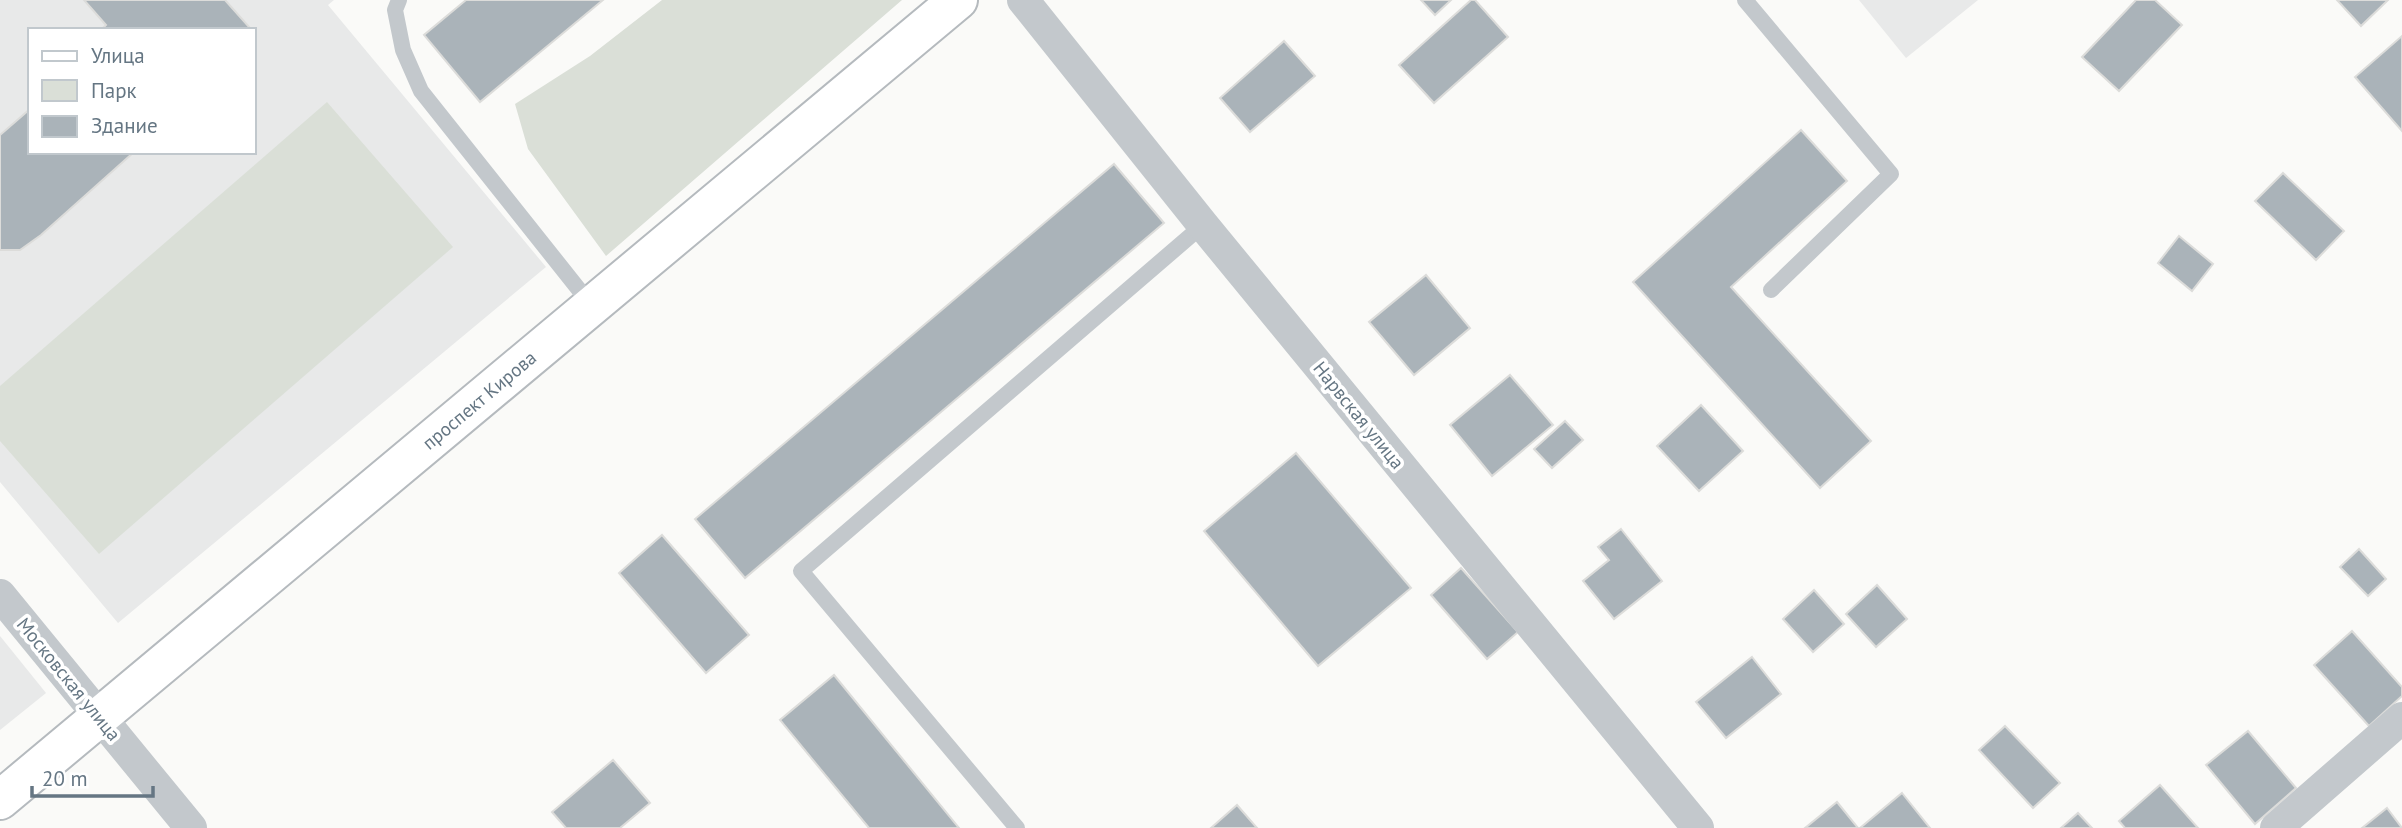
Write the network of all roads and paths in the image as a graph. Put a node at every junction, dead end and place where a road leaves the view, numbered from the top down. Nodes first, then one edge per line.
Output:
1 (399, 0) edge
2 (958, 0) edge
3 (1023, 0) edge
4 (1745, 0) edge
5 (1203, 225) junction
6 (1771, 290) dead end
7 (592, 306) junction
8 (0, 595) edge
9 (100, 718) junction
10 (2402, 718) edge
11 (0, 800) edge
12 (191, 828) edge
13 (1017, 828) edge
14 (1698, 828) edge
15 (2276, 828) edge

1 - 7 lane
2 - 7 main road, проспект Кирова
3 - 5 street, Нарвская улица
4 - 6 lane
5 - 13 lane
5 - 14 street, Нарвская улица
7 - 9 main road, проспект Кирова
8 - 9 street, Московская улица
9 - 11 main road, проспект Кирова
9 - 12 street, Московская улица
10 - 15 street

